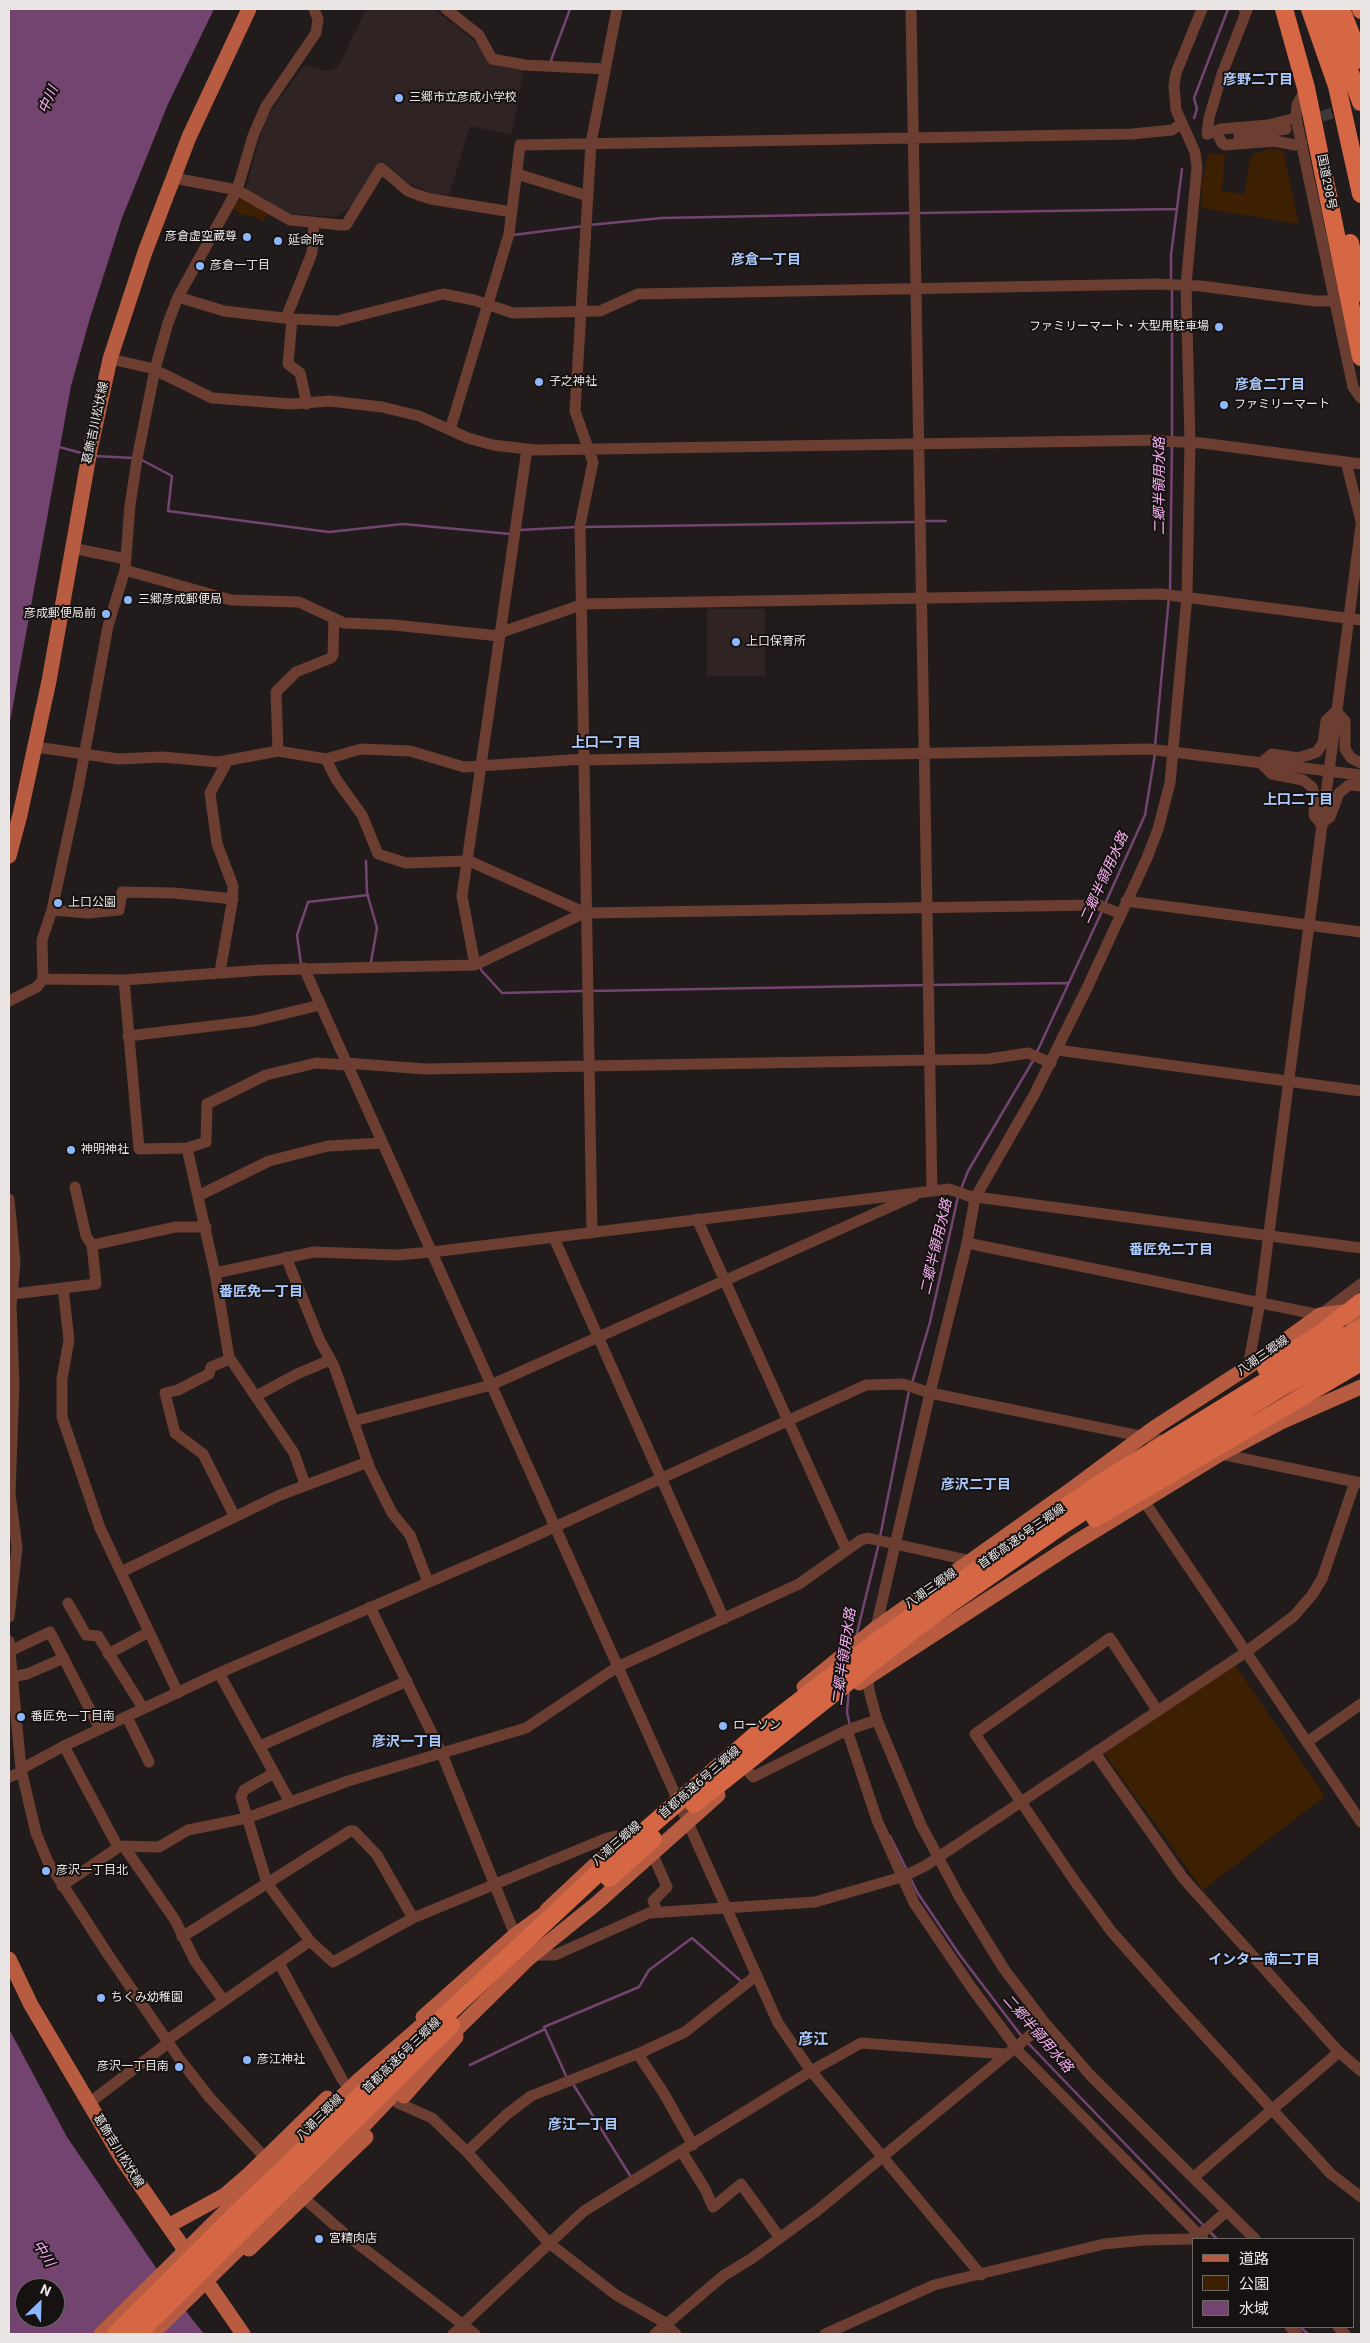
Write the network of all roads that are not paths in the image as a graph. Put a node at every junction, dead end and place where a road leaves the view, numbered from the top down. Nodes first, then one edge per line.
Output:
1 (249, 9) edge
2 (314, 9) edge
3 (617, 9) edge
4 (910, 9) edge
5 (1202, 9) edge
6 (1244, 9) edge
7 (1284, 9) edge
8 (1310, 9) edge
9 (1326, 9) edge
10 (1341, 9) edge
11 (452, 11) edge
12 (1361, 60) edge
13 (605, 69) junction
14 (1306, 88) junction
15 (1361, 102) edge
16 (1296, 118) junction
17 (1181, 124) junction
18 (1286, 129) dead end
19 (1212, 134) junction
20 (914, 137) junction
21 (1190, 141) junction
22 (591, 143) junction
23 (1302, 143) junction
24 (1321, 156) junction
25 (517, 174) junction
26 (174, 178) junction
27 (237, 190) junction
28 (1361, 194) edge
29 (588, 196) junction
30 (512, 212) junction
31 (314, 222) junction
32 (1186, 285) junction
33 (916, 289) junction
34 (1361, 294) edge
35 (178, 297) junction
36 (1334, 301) junction
37 (488, 306) junction
38 (582, 312) junction
39 (289, 318) junction
40 (1361, 357) edge
41 (110, 359) junction
42 (155, 370) junction
43 (1361, 398) edge
44 (307, 404) junction
45 (450, 430) junction
46 (1190, 442) junction
47 (919, 445) junction
48 (527, 449) junction
49 (590, 450) junction
50 (1346, 462) junction
51 (1361, 464) edge
52 (1361, 520) edge
53 (1361, 525) edge
54 (72, 548) junction
55 (126, 564) junction
56 (1187, 596) junction
57 (922, 599) junction
58 (581, 604) junction
59 (334, 618) junction
60 (1348, 618) junction
61 (1361, 620) edge
62 (499, 635) junction
63 (1336, 711) junction
64 (36, 746) junction
65 (278, 751) junction
66 (1174, 751) junction
67 (924, 753) junction
68 (84, 755) junction
69 (584, 759) junction
70 (228, 760) junction
71 (326, 760) junction
72 (1261, 763) junction
73 (1361, 763) edge
74 (479, 766) junction
75 (1328, 770) junction
76 (1361, 775) edge
77 (1361, 786) edge
78 (1321, 824) junction
79 (9, 856) edge
80 (466, 861) junction
81 (233, 899) junction
82 (1126, 902) junction
83 (927, 909) junction
84 (52, 910) junction
85 (586, 913) junction
86 (1121, 914) junction
87 (1308, 925) junction
88 (1361, 932) edge
89 (475, 965) junction
90 (304, 968) junction
91 (220, 972) junction
92 (43, 979) junction
93 (124, 980) junction
94 (9, 1001) edge
95 (320, 1004) junction
96 (128, 1036) junction
97 (1057, 1050) junction
98 (930, 1060) junction
99 (1051, 1063) junction
100 (346, 1064) junction
101 (589, 1066) junction
102 (1288, 1081) junction
103 (1361, 1091) edge
104 (382, 1143) junction
105 (187, 1148) junction
106 (75, 1187) dead end
107 (930, 1191) junction
108 (198, 1196) junction
109 (976, 1198) junction
110 (9, 1200) edge
111 (697, 1218) junction
112 (206, 1227) junction
113 (592, 1233) junction
114 (1268, 1236) junction
115 (554, 1238) junction
116 (967, 1243) junction
117 (92, 1245) junction
118 (1361, 1248) edge
119 (432, 1252) junction
120 (286, 1258) junction
121 (216, 1273) junction
122 (725, 1280) junction
123 (1361, 1284) edge
124 (63, 1288) junction
125 (12, 1297) edge
126 (1260, 1302) junction
127 (1361, 1302) edge
128 (1361, 1309) edge
129 (1320, 1315) junction
130 (1361, 1317) edge
131 (1361, 1328) edge
132 (598, 1337) junction
133 (1361, 1344) edge
134 (1361, 1356) edge
135 (230, 1359) junction
136 (330, 1360) junction
137 (1361, 1362) edge
138 (1248, 1368) junction
139 (1361, 1377) edge
140 (491, 1385) junction
141 (1361, 1387) edge
142 (930, 1393) junction
143 (256, 1396) junction
144 (789, 1420) junction
145 (354, 1421) junction
146 (1254, 1425) junction
147 (1142, 1436) junction
148 (1220, 1454) junction
149 (10, 1455) edge
150 (368, 1462) junction
151 (661, 1478) junction
152 (1358, 1482) edge
153 (305, 1484) junction
154 (1093, 1488) junction
155 (1146, 1500) junction
156 (235, 1517) junction
157 (554, 1527) junction
158 (1013, 1531) junction
159 (894, 1544) junction
160 (846, 1549) junction
161 (971, 1561) junction
162 (1032, 1571) junction
163 (121, 1572) junction
164 (11, 1576) edge
165 (428, 1582) junction
166 (68, 1603) dead end
167 (370, 1608) junction
168 (9, 1617) edge
169 (724, 1619) junction
170 (917, 1627) junction
171 (876, 1628) junction
172 (149, 1632) junction
173 (9, 1646) edge
174 (1246, 1652) junction
175 (108, 1654) junction
176 (64, 1658) junction
177 (617, 1667) junction
178 (219, 1674) junction
179 (12, 1677) junction
180 (866, 1677) junction
181 (406, 1681) junction
182 (178, 1693) junction
183 (11, 1694) edge
184 (1361, 1704) edge
185 (143, 1708) junction
186 (1157, 1710) junction
187 (127, 1716) junction
188 (877, 1720) junction
189 (100, 1729) junction
190 (847, 1730) junction
191 (1307, 1742) junction
192 (64, 1746) junction
193 (260, 1746) junction
194 (730, 1748) junction
195 (1095, 1753) junction
196 (442, 1754) junction
197 (148, 1762) dead end
198 (749, 1770) junction
199 (21, 1771) junction
200 (274, 1773) junction
201 (9, 1777) edge
202 (675, 1794) junction
203 (290, 1802) junction
204 (1021, 1802) junction
205 (247, 1818) junction
206 (687, 1821) junction
207 (1361, 1822) edge
208 (624, 1839) junction
209 (121, 1847) junction
210 (650, 1855) junction
211 (938, 1858) junction
212 (902, 1876) junction
213 (267, 1883) junction
214 (495, 1885) junction
215 (62, 1886) junction
216 (727, 1908) junction
217 (657, 1911) junction
218 (544, 1914) junction
219 (413, 1918) junction
220 (515, 1935) junction
221 (182, 1937) junction
222 (310, 1941) junction
223 (551, 1942) junction
224 (539, 1955) junction
225 (9, 1959) edge
226 (279, 1963) junction
227 (756, 1974) junction
228 (224, 2001) junction
229 (1045, 2022) junction
230 (167, 2042) junction
231 (1010, 2051) junction
232 (1339, 2052) junction
233 (638, 2054) junction
234 (1361, 2071) edge
235 (811, 2072) junction
236 (343, 2082) junction
237 (89, 2103) junction
238 (398, 2103) junction
239 (1272, 2109) junction
240 (693, 2145) junction
241 (467, 2152) junction
242 (682, 2152) junction
243 (882, 2156) junction
244 (266, 2158) junction
245 (1194, 2177) junction
246 (1361, 2197) edge
247 (303, 2198) junction
248 (1227, 2211) junction
249 (168, 2226) junction
250 (780, 2238) junction
251 (1197, 2238) edge
252 (1199, 2238) edge
253 (1254, 2238) edge
254 (1192, 2239) edge
255 (549, 2243) junction
256 (981, 2275) junction
257 (210, 2286) junction
258 (463, 2324) junction
259 (672, 2330) edge
260 (101, 2334) edge
261 (116, 2334) edge
262 (137, 2334) edge
263 (152, 2334) edge
264 (243, 2334) edge
265 (453, 2334) edge
266 (475, 2334) edge
267 (655, 2334) edge
268 (825, 2334) edge

1 - 26 main road, 葛飾吉川松伏線
2 - 27 street
3 - 13 street
4 - 20 street
5 - 17 street
6 - 19 street
7 - 14 highway, 国道298号
8 - 28 highway, bridge
9 - 15 highway
10 - 12 highway
11 - 13 street
13 - 22 street
14 - 16 street
14 - 24 highway, 国道298号
16 - 19 street
16 - 23 street
17 - 20 street
17 - 21 street
18 - 19 street
19 - 21 street
19 - 23 street
20 - 22 street
20 - 33 street
21 - 32 street
22 - 25 street
22 - 29 street
23 - 36 street
24 - 34 highway
24 - 40 highway, 国道298号
25 - 29 street
25 - 30 street
26 - 27 street
26 - 41 main road, 葛飾吉川松伏線
27 - 31 street
27 - 35 street
29 - 38 street
30 - 31 street
30 - 37 street
31 - 39 street
32 - 33 street
32 - 36 street
32 - 46 street
33 - 38 street
33 - 47 street
35 - 39 street
35 - 42 street
36 - 43 street
37 - 38 street
37 - 39 street
37 - 45 street
38 - 49 street
39 - 44 street
41 - 42 street
41 - 54 main road, 葛飾吉川松伏線
42 - 44 street
42 - 55 street
44 - 45 street
45 - 48 street
46 - 47 street
46 - 50 street
46 - 56 street
47 - 49 street
47 - 57 street
48 - 49 street
48 - 62 street
49 - 58 street
50 - 51 street
50 - 52 street
53 - 60 street
54 - 55 street
54 - 64 main road, 葛飾吉川松伏線
55 - 59 street
55 - 68 street
56 - 57 street
56 - 60 street
56 - 66 street
57 - 58 street
57 - 67 street
58 - 62 street
58 - 69 street
59 - 62 street
59 - 65 street
60 - 61 street
60 - 63 street
62 - 74 street
63 - 72 street
63 - 73 street
63 - 75 street
64 - 68 street
64 - 79 main road, 葛飾吉川松伏線
65 - 70 street
65 - 71 street
66 - 67 street
66 - 72 street
66 - 82 street
67 - 69 street
67 - 83 street
68 - 70 street
68 - 84 street
69 - 74 street
69 - 85 street
70 - 81 street
71 - 74 street
71 - 80 street
72 - 75 street
72 - 78 street
74 - 80 street
75 - 76 street
75 - 78 street
77 - 78 street
78 - 87 street
80 - 85 street
80 - 89 street
81 - 84 street
81 - 91 street
82 - 86 street
82 - 87 street
83 - 85 street
83 - 86 street
83 - 98 street
84 - 92 street
85 - 89 street
85 - 101 street
86 - 97 street
87 - 88 street
87 - 102 street
89 - 90 street
90 - 91 street
90 - 95 street
91 - 93 street
92 - 93 street
92 - 94 street
93 - 96 street
95 - 96 street
95 - 100 street
96 - 105 street
97 - 99 street
97 - 102 street
98 - 99 street
98 - 101 street
98 - 107 street
99 - 109 street
100 - 101 street
100 - 104 street
100 - 105 street
101 - 113 street
102 - 103 street
102 - 114 street
104 - 108 street
104 - 119 street
105 - 108 street
106 - 117 street
107 - 109 street
107 - 111 street
107 - 122 street
108 - 112 street
109 - 114 street
109 - 116 street
110 - 125 street
111 - 113 street
111 - 122 street
112 - 117 street
112 - 121 street
113 - 115 street
114 - 118 street
114 - 126 street
115 - 119 street
115 - 132 street
116 - 126 street
116 - 142 street
117 - 124 street
119 - 120 street
119 - 140 street
120 - 121 street
120 - 136 street
121 - 135 street
122 - 132 street
122 - 144 street
123 - 129 street
124 - 125 street
124 - 163 street
125 - 149 street
126 - 129 street
126 - 138 street
127 - 154 highway, bridge
128 - 129 main road, 八潮三郷線
129 - 138 main road, 八潮三郷線
130 - 134 main road
131 - 154 highway, 首都高速6号三郷線, bridge
132 - 140 street
132 - 151 street
133 - 170 highway, 首都高速6号三郷線, bridge
135 - 143 street
135 - 156 street
136 - 143 street
136 - 145 street
137 - 146 highway
138 - 147 main road, 八潮三郷線
139 - 146 highway
140 - 145 street
140 - 157 street
141 - 148 main road
142 - 144 street
142 - 147 street
142 - 159 street
143 - 153 street
144 - 151 street
144 - 160 street
145 - 150 street
146 - 170 highway, bridge
147 - 148 street
147 - 158 main road, 八潮三郷線
148 - 152 street
148 - 155 main road
149 - 164 street
150 - 153 street
150 - 165 street
151 - 157 street
151 - 169 street
152 - 174 street
153 - 156 street
154 - 261 highway, 首都高速6号三郷線, bridge
155 - 158 street
155 - 162 main road
155 - 174 street
156 - 163 street
157 - 165 street
157 - 177 street
158 - 161 main road, 八潮三郷線
159 - 160 street
159 - 161 street
159 - 171 street
160 - 169 street
161 - 162 street
161 - 171 main road, 八潮三郷線
162 - 180 main road
163 - 172 street
164 - 168 street
165 - 167 street
166 - 175 street
167 - 178 street
167 - 181 street
169 - 177 street
170 - 262 highway, 首都高速6号三郷線, bridge
171 - 180 street
171 - 194 main road, 八潮三郷線
172 - 175 street
172 - 182 street
173 - 176 street
173 - 179 street
174 - 186 street
174 - 191 street
175 - 185 street
176 - 179 street
176 - 189 street
177 - 196 street
177 - 202 street
178 - 182 street
178 - 193 street
179 - 183 street
180 - 188 street
180 - 198 main road
181 - 193 street
181 - 196 street
182 - 185 street
183 - 199 street
184 - 191 street
185 - 187 street
186 - 195 street
186 - 204 street
187 - 189 street
187 - 197 street
188 - 190 street
188 - 211 street
189 - 192 street
190 - 198 street
190 - 212 street
191 - 207 street
192 - 199 street
192 - 209 street
193 - 200 street
194 - 198 street
194 - 202 main road, 八潮三郷線
195 - 204 street
195 - 232 street
196 - 203 street
196 - 214 street
198 - 206 main road
199 - 201 street
199 - 215 street
200 - 203 street
200 - 205 street
202 - 206 street
202 - 208 main road, 八潮三郷線
203 - 205 street
204 - 211 street
204 - 239 street
205 - 209 street
205 - 213 street
206 - 210 main road
206 - 216 street
208 - 210 street
208 - 214 street
208 - 218 main road, 八潮三郷線
209 - 215 street
209 - 221 street
210 - 217 street
210 - 223 main road
211 - 212 street
211 - 229 street
212 - 216 street
212 - 231 street
213 - 219 street
213 - 221 street
213 - 222 street
214 - 219 street
214 - 220 street
215 - 230 street
216 - 217 street
216 - 227 street
217 - 224 street
218 - 220 main road
218 - 260 main road, 八潮三郷線, bridge
219 - 222 street
220 - 236 main road
221 - 228 street
222 - 226 street
223 - 224 main road
223 - 263 main road, bridge
224 - 238 main road
225 - 237 main road, 葛飾吉川松伏線
226 - 228 street
226 - 236 street
227 - 233 street
227 - 235 street
228 - 230 street
229 - 231 street
229 - 245 street
230 - 237 street
230 - 244 street
231 - 235 street
231 - 243 street
231 - 251 street
232 - 234 street
232 - 239 street
233 - 240 street
233 - 241 street
235 - 240 street
235 - 243 street
236 - 244 main road
237 - 249 main road, 葛飾吉川松伏線
238 - 241 street
238 - 247 main road
239 - 245 street
239 - 246 street
240 - 242 street
241 - 255 street
242 - 250 street
242 - 255 street
243 - 250 street
243 - 256 street
244 - 247 street
244 - 249 main road
245 - 248 street
247 - 257 main road
247 - 258 street
248 - 252 street
248 - 253 street
249 - 257 main road, 葛飾吉川松伏線
250 - 259 street
254 - 256 street
255 - 258 street
255 - 259 street
256 - 268 street
257 - 264 main road, 葛飾吉川松伏線
258 - 265 street
258 - 266 street
259 - 267 street

